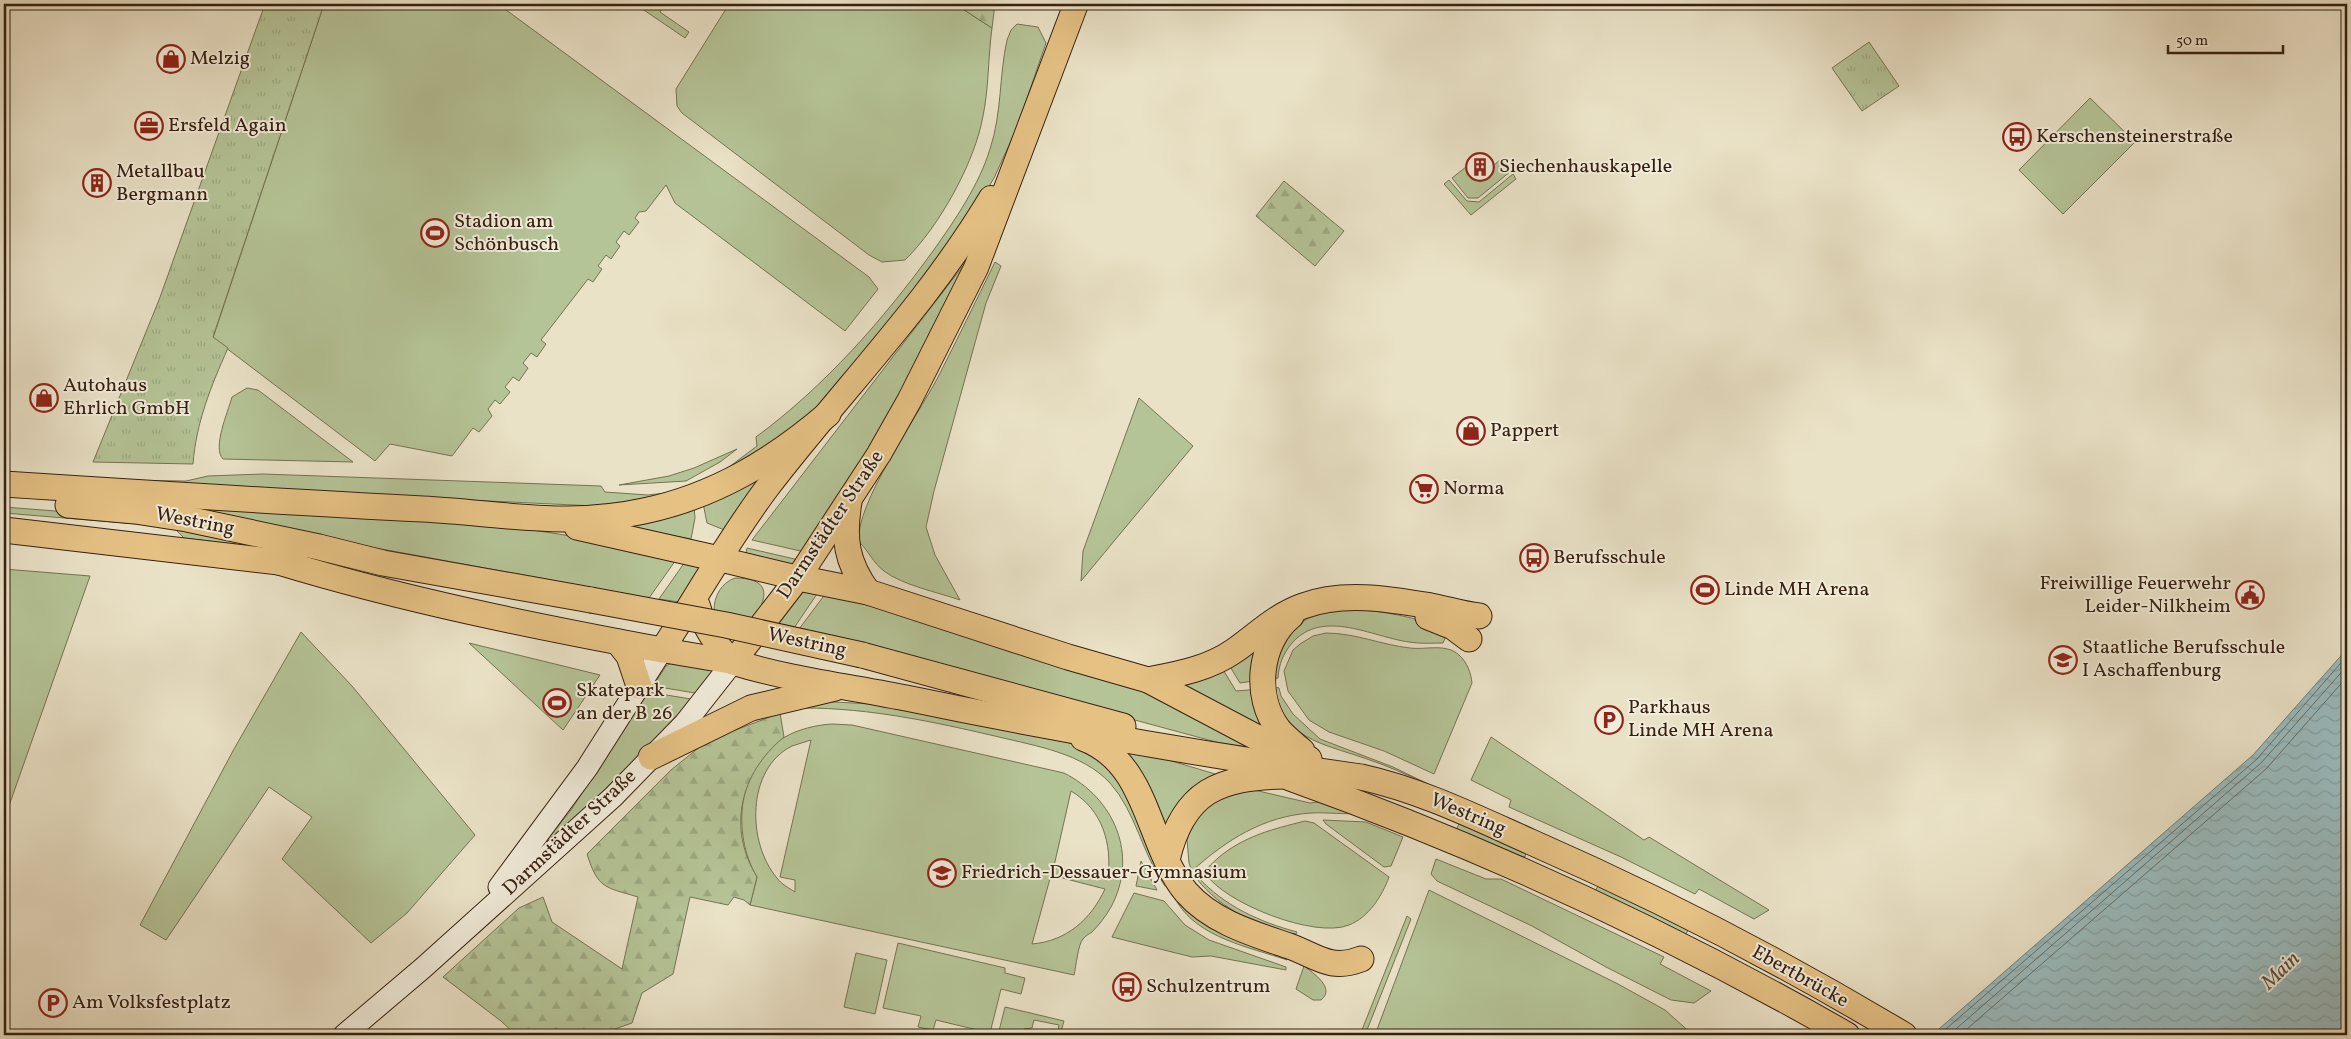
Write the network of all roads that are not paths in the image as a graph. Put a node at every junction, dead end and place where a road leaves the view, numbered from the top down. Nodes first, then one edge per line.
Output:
1 (1076, 4) edge
2 (1027, 127) junction
3 (828, 414) junction
4 (4, 484) edge
5 (4, 500) edge
6 (849, 502) junction
7 (548, 520) junction
8 (4, 530) edge
9 (719, 559) junction
10 (279, 562) junction
11 (383, 563) junction
12 (798, 578) junction
13 (868, 592) junction
14 (696, 597) junction
15 (1396, 602) junction
16 (1303, 606) junction
17 (1479, 616) dead end
18 (1469, 639) dead end
19 (618, 642) junction
20 (662, 650) junction
21 (733, 662) junction
22 (1148, 680) junction
23 (843, 685) junction
24 (639, 686) junction
25 (1062, 730) junction
26 (1225, 755) junction
27 (651, 757) junction
28 (1316, 762) junction
29 (1343, 775) junction
30 (1286, 776) junction
31 (1167, 860) junction
32 (473, 921) junction
33 (1695, 921) joint
34 (1683, 946) joint
35 (1361, 959) dead end
36 (344, 1035) edge
37 (1847, 1035) edge
38 (1904, 1035) edge

1 - 2 main road, Darmstädter Straße
2 - 3 main road, Darmstädter Straße
2 - 6 main road, Darmstädter Straße
3 - 7 highway
3 - 9 main road, Darmstädter Straße
4 - 7 highway
5 - 11 highway, Westring
6 - 12 main road, Darmstädter Straße
6 - 13 highway
7 - 9 highway
8 - 10 highway, Westring
9 - 12 main road
9 - 14 main road, Darmstädter Straße
10 - 11 highway, Westring
10 - 19 highway
11 - 26 highway, Westring, bridge
12 - 13 highway
12 - 21 main road, Darmstädter Straße
13 - 22 highway
14 - 20 main road, Darmstädter Straße
14 - 21 main road
15 - 16 highway
15 - 17 highway
15 - 18 highway
16 - 22 highway
16 - 28 highway
19 - 20 highway
19 - 24 highway
20 - 21 main road
20 - 24 main road, Darmstädter Straße
21 - 23 highway
21 - 27 main road, Darmstädter Straße
22 - 28 highway
23 - 25 highway
23 - 27 highway
24 - 32 main road, Darmstädter Straße
25 - 26 highway
25 - 31 highway
26 - 29 highway, Westring
26 - 30 highway, Westring
27 - 32 main road, Darmstädter Straße
28 - 29 highway
29 - 33 highway, Westring
30 - 31 highway
30 - 34 highway, Westring
31 - 35 highway
32 - 36 main road, Darmstädter Straße
33 - 38 highway, Ebertbrücke
34 - 37 highway, Ebertbrücke

